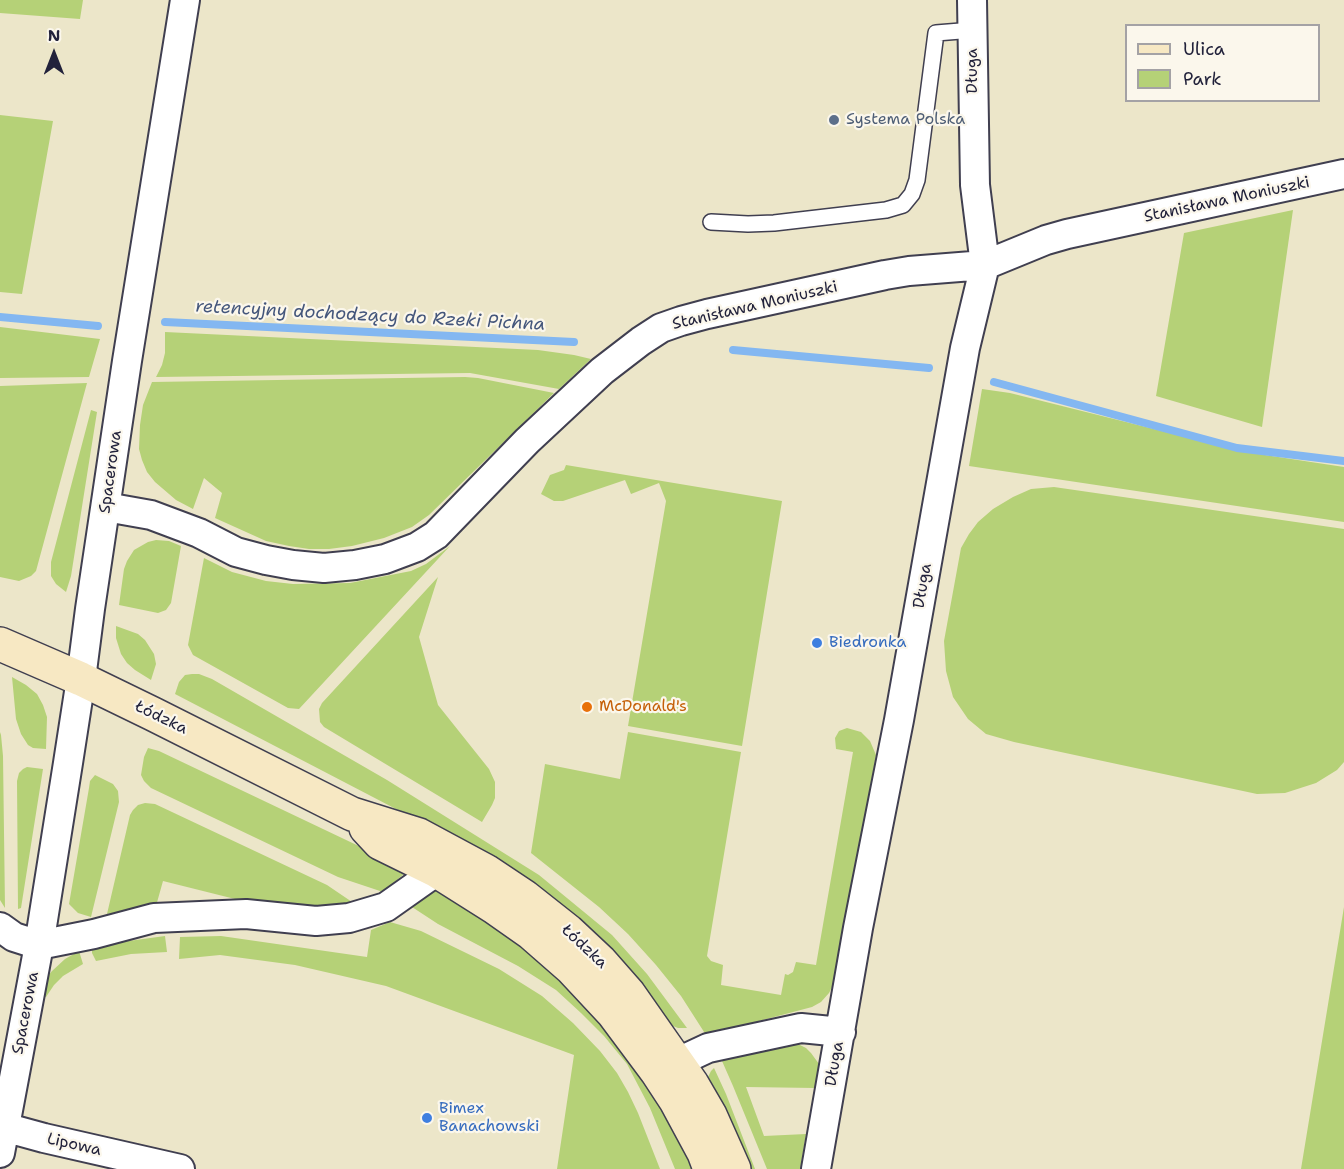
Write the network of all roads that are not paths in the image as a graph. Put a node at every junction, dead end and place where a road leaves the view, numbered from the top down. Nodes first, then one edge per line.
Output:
1 (185, 0) edge
2 (972, 0) edge
3 (973, 30) junction
4 (1344, 174) edge
5 (711, 222) dead end
6 (985, 265) junction
7 (106, 507) junction
8 (0, 644) edge
9 (81, 679) junction
10 (352, 814) junction
11 (437, 872) junction
12 (0, 927) edge
13 (39, 945) junction
14 (841, 1032) junction
15 (678, 1062) junction
16 (2, 1135) edge
17 (142, 1165) edge
18 (180, 1169) edge
19 (710, 1169) edge
20 (734, 1169) edge
21 (816, 1169) edge

1 - 7 street, Spacerowa
2 - 3 street, Długa
3 - 5 lane
3 - 6 street, Długa
4 - 6 street, Stanisława Moniuszki
6 - 7 street, Stanisława Moniuszki
6 - 14 street, Długa
7 - 9 street, Spacerowa
8 - 9 main road, Łódzka
9 - 10 main road, Łódzka
9 - 13 street, Spacerowa
10 - 11 main road, Łódzka
10 - 15 main road, Łódzka
11 - 13 street
11 - 19 main road, Łódzka
12 - 13 street
13 - 16 street, Spacerowa
14 - 15 street
14 - 21 street, Długa
15 - 20 main road, Łódzka
16 - 17 street, Lipowa
17 - 18 street, Lipowa

